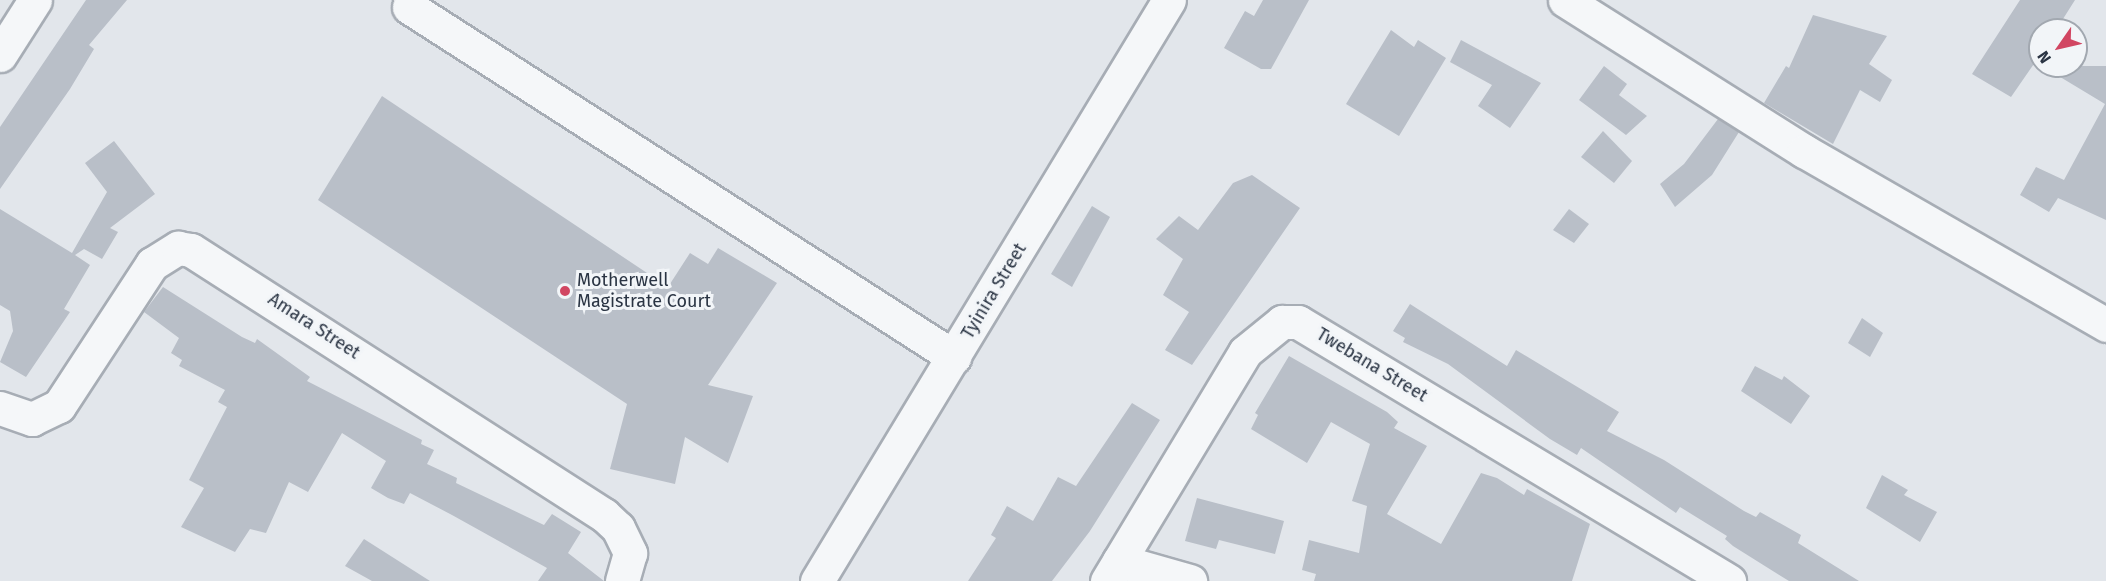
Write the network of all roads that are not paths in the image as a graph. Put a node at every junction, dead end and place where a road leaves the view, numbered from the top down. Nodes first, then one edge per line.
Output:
1 (35, 0) edge
2 (1169, 0) edge
3 (1565, 0) edge
4 (409, 7) dead end
5 (0, 54) edge
6 (2106, 326) edge
7 (954, 357) junction
8 (0, 408) edge
9 (1113, 571) edge
10 (622, 581) edge
11 (817, 581) edge
12 (1191, 581) edge
13 (1729, 581) edge

1 - 5 street
2 - 7 street, Tyinira Street
3 - 6 street
4 - 7 street
7 - 11 street, Tyinira Street
8 - 10 street, Amara Street
9 - 12 street
9 - 13 street, Twebana Street

